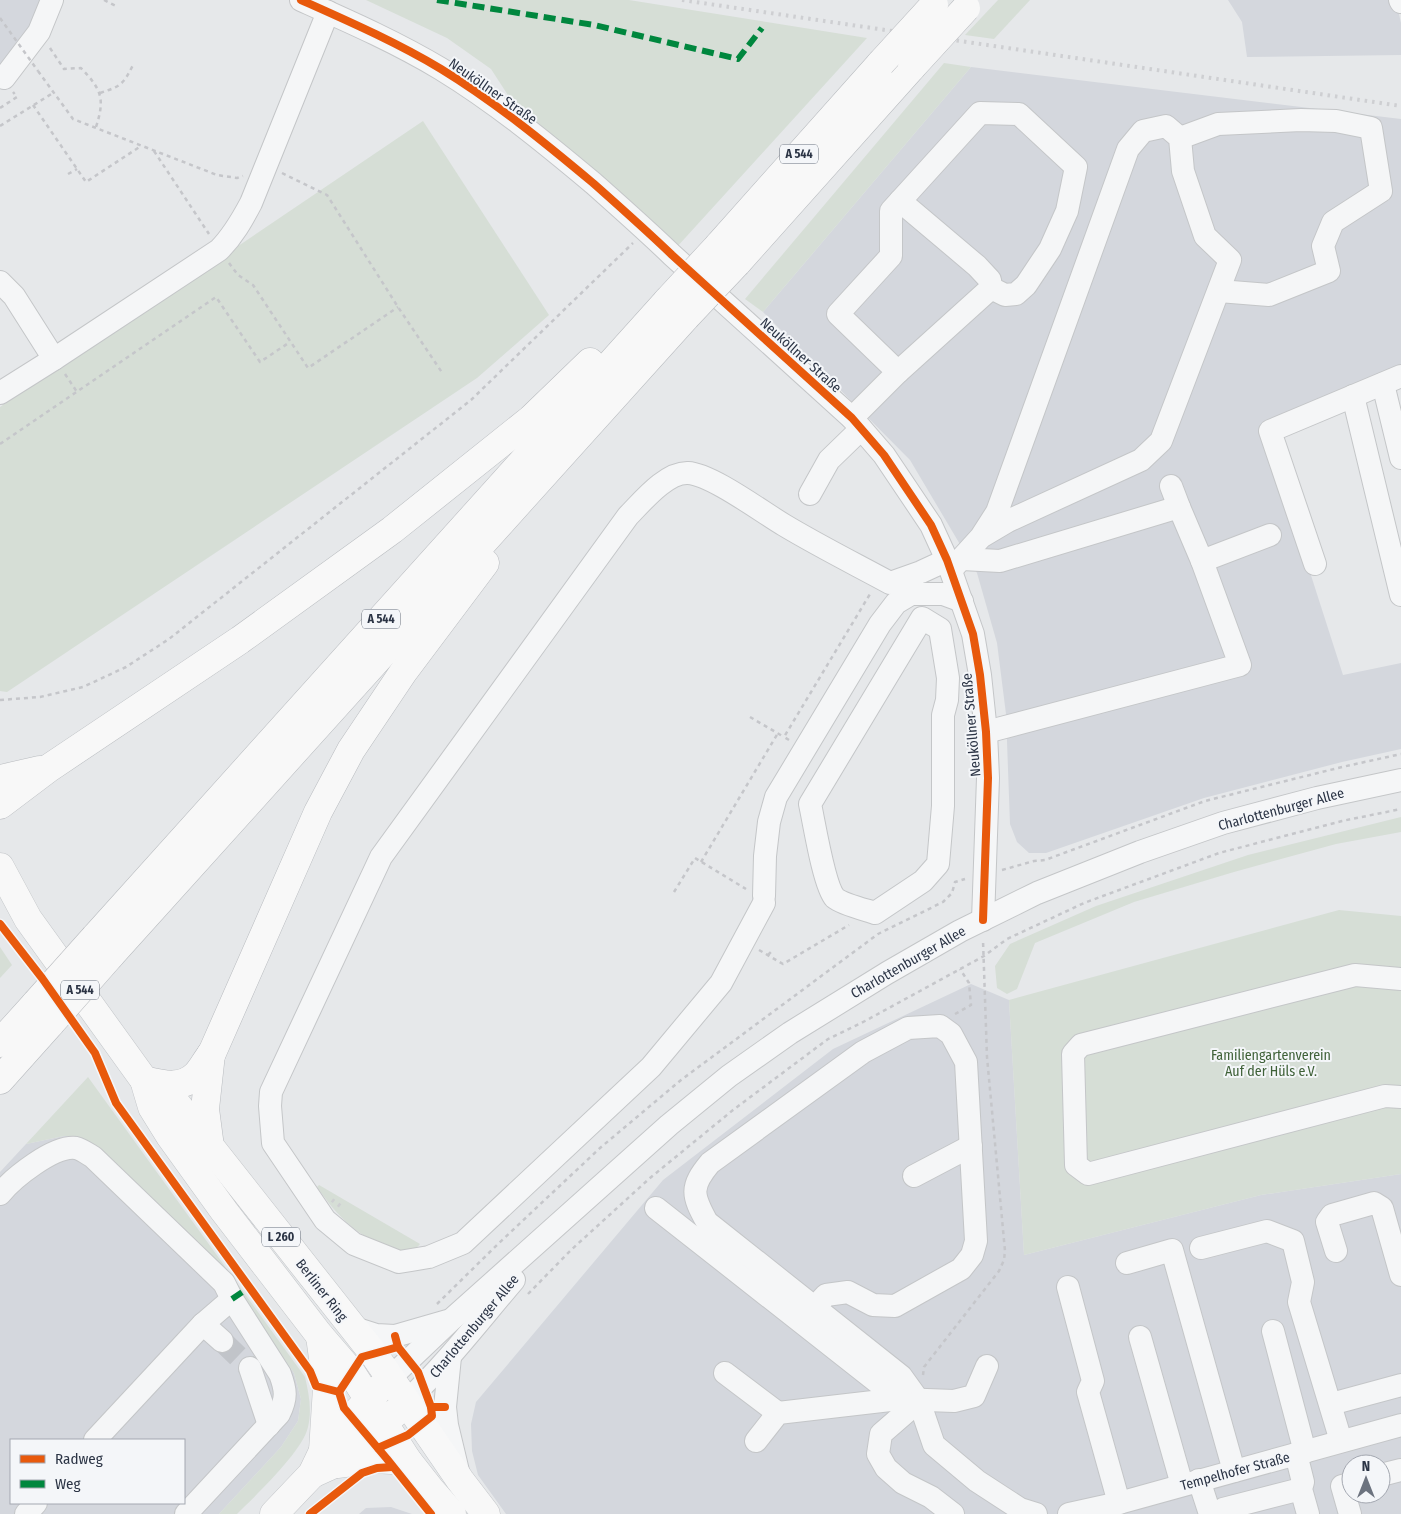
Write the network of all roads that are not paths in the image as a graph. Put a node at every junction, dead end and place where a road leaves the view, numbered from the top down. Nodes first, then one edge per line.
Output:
1 (52, 0) edge
2 (301, 0) edge
3 (937, 2) edge
4 (970, 4) edge
5 (328, 12) junction
6 (4, 78) dead end
7 (1180, 138) junction
8 (900, 201) junction
9 (727, 254) junction
10 (0, 282) edge
11 (991, 288) junction
12 (1218, 291) junction
13 (677, 308) junction
14 (54, 359) junction
15 (898, 372) junction
16 (1392, 380) edge
17 (0, 393) edge
18 (1353, 396) junction
19 (857, 424) junction
20 (1401, 458) edge
21 (544, 474) junction
22 (1171, 486) dead end
23 (810, 494) dead end
24 (1179, 507) junction
25 (1270, 535) dead end
26 (981, 538) junction
27 (1202, 561) junction
28 (954, 563) junction
29 (1315, 564) dead end
30 (890, 583) junction
31 (1401, 595) edge
32 (962, 601) junction
33 (880, 624) junction
34 (973, 634) junction
35 (942, 642) junction
36 (983, 695) junction
37 (947, 700) junction
38 (986, 732) junction
39 (49, 768) junction
40 (0, 779) edge
41 (1401, 780) edge
42 (0, 805) edge
43 (0, 868) edge
44 (0, 892) edge
45 (28, 919) junction
46 (982, 920) junction
47 (102, 947) junction
48 (1401, 979) edge
49 (43, 1013) junction
50 (0, 1042) edge
51 (212, 1053) junction
52 (0, 1080) edge
53 (144, 1080) junction
54 (1401, 1097) edge
55 (971, 1146) junction
56 (210, 1147) junction
57 (914, 1176) dead end
58 (0, 1194) edge
59 (656, 1208) dead end
60 (559, 1224) junction
61 (1201, 1248) dead end
62 (1336, 1251) dead end
63 (1127, 1263) dead end
64 (1401, 1275) edge
65 (1068, 1287) dead end
66 (232, 1299) junction
67 (814, 1308) junction
68 (451, 1320) junction
69 (203, 1324) junction
70 (351, 1327) junction
71 (1273, 1331) dead end
72 (320, 1336) junction
73 (1140, 1337) dead end
74 (222, 1341) tunnel mouth
75 (450, 1356) junction
76 (987, 1366) dead end
77 (250, 1368) tunnel mouth
78 (725, 1373) dead end
79 (390, 1378) junction
80 (1401, 1385) edge
81 (368, 1399) junction
82 (909, 1400) junction
83 (408, 1401) junction
84 (1331, 1404) junction
85 (778, 1413) junction
86 (384, 1424) junction
87 (269, 1425) junction
88 (1401, 1425) edge
89 (96, 1439) edge
90 (756, 1441) dead end
91 (1341, 1441) junction
92 (1300, 1453) junction
93 (408, 1461) junction
94 (323, 1463) junction
95 (1207, 1478) junction
96 (460, 1480) junction
97 (1301, 1488) junction
98 (1118, 1503) junction
99 (35, 1504) edge
100 (1219, 1512) edge
101 (26, 1514) edge
102 (186, 1514) edge
103 (274, 1514) edge
104 (452, 1514) edge
105 (486, 1514) edge
106 (953, 1514) edge
107 (1036, 1514) edge
108 (1069, 1514) edge
109 (1308, 1514) edge

1 - 6 street
2 - 5 street, Neuköllner Straße
3 - 9 main road, A 544, bridge
4 - 9 main road, A 544, bridge
5 - 14 street
5 - 19 street, Neuköllner Straße
7 - 12 street
7 - 12 street
7 - 26 street
8 - 11 street
8 - 11 street
8 - 15 street
9 - 13 main road, A 544, bridge
10 - 14 street
11 - 15 street
12 - 26 street
13 - 21 main road, A 544
13 - 39 main road
13 - 47 main road, A 544
14 - 17 street
15 - 19 street
16 - 18 street
16 - 20 street
18 - 29 street
18 - 31 street
19 - 23 street
19 - 28 street, Neuköllner Straße
21 - 47 main road, A 544
21 - 51 main road
22 - 24 street
24 - 27 street
24 - 28 street
25 - 27 street
26 - 28 street
27 - 38 street
28 - 30 street
28 - 32 street, Neuköllner Straße
30 - 33 street
30 - 33 street
32 - 33 street
32 - 34 street, Neuköllner Straße
34 - 35 street
34 - 36 street, Neuköllner Straße
35 - 37 street
35 - 37 street
36 - 37 street
36 - 38 street, Neuköllner Straße
38 - 46 street, Neuköllner Straße
39 - 40 main road
39 - 42 main road
41 - 46 street, Charlottenburger Allee
43 - 45 main road, Berliner Ring / L 260
44 - 45 main road, Berliner Ring / L 260
45 - 53 main road, Berliner Ring / L 260
46 - 60 street, Charlottenburger Allee
47 - 49 main road, A 544, bridge
48 - 54 street
49 - 50 main road, A 544
49 - 52 main road, A 544
51 - 53 main road
51 - 56 main road
53 - 56 main road, Berliner Ring / L 260
53 - 72 main road, Berliner Ring / L 260
55 - 57 street
55 - 67 street
55 - 67 street
56 - 70 main road, Berliner Ring / L 260
58 - 66 street
59 - 82 street
60 - 68 street, Charlottenburger Allee
60 - 75 street, Charlottenburger Allee
61 - 84 street
62 - 64 street
63 - 95 street
65 - 98 street
66 - 69 street
66 - 87 street
67 - 82 street
68 - 70 street
68 - 79 street, Charlottenburger Allee
69 - 74 street
69 - 89 street
70 - 79 main road, Berliner Ring / L 260
71 - 92 street
72 - 81 main road, Berliner Ring / L 260
72 - 94 main road
73 - 95 street
75 - 83 street, Charlottenburger Allee
75 - 96 street
76 - 82 street
77 - 87 street
78 - 85 street
79 - 81 main road
79 - 83 main road, Berliner Ring / L 260
80 - 84 street
81 - 86 main road, Berliner Ring / L 260
81 - 94 main road
82 - 85 street
82 - 106 street
82 - 107 street
83 - 86 main road, Charlottenburger Allee
83 - 96 main road, Berliner Ring / L 260
84 - 91 street
85 - 90 street
86 - 93 main road, Berliner Ring / L 260
86 - 94 main road, Charlottenburger Allee
87 - 102 street
88 - 91 street, Tempelhofer Straße
91 - 92 street, Tempelhofer Straße
92 - 95 street, Tempelhofer Straße
92 - 97 street
93 - 94 main road
93 - 104 main road, Berliner Ring / L 260
94 - 103 main road
95 - 98 street, Tempelhofer Straße
95 - 100 street
96 - 105 main road, Berliner Ring / L 260
97 - 100 street
97 - 109 street
98 - 108 street, Tempelhofer Straße
99 - 101 street

